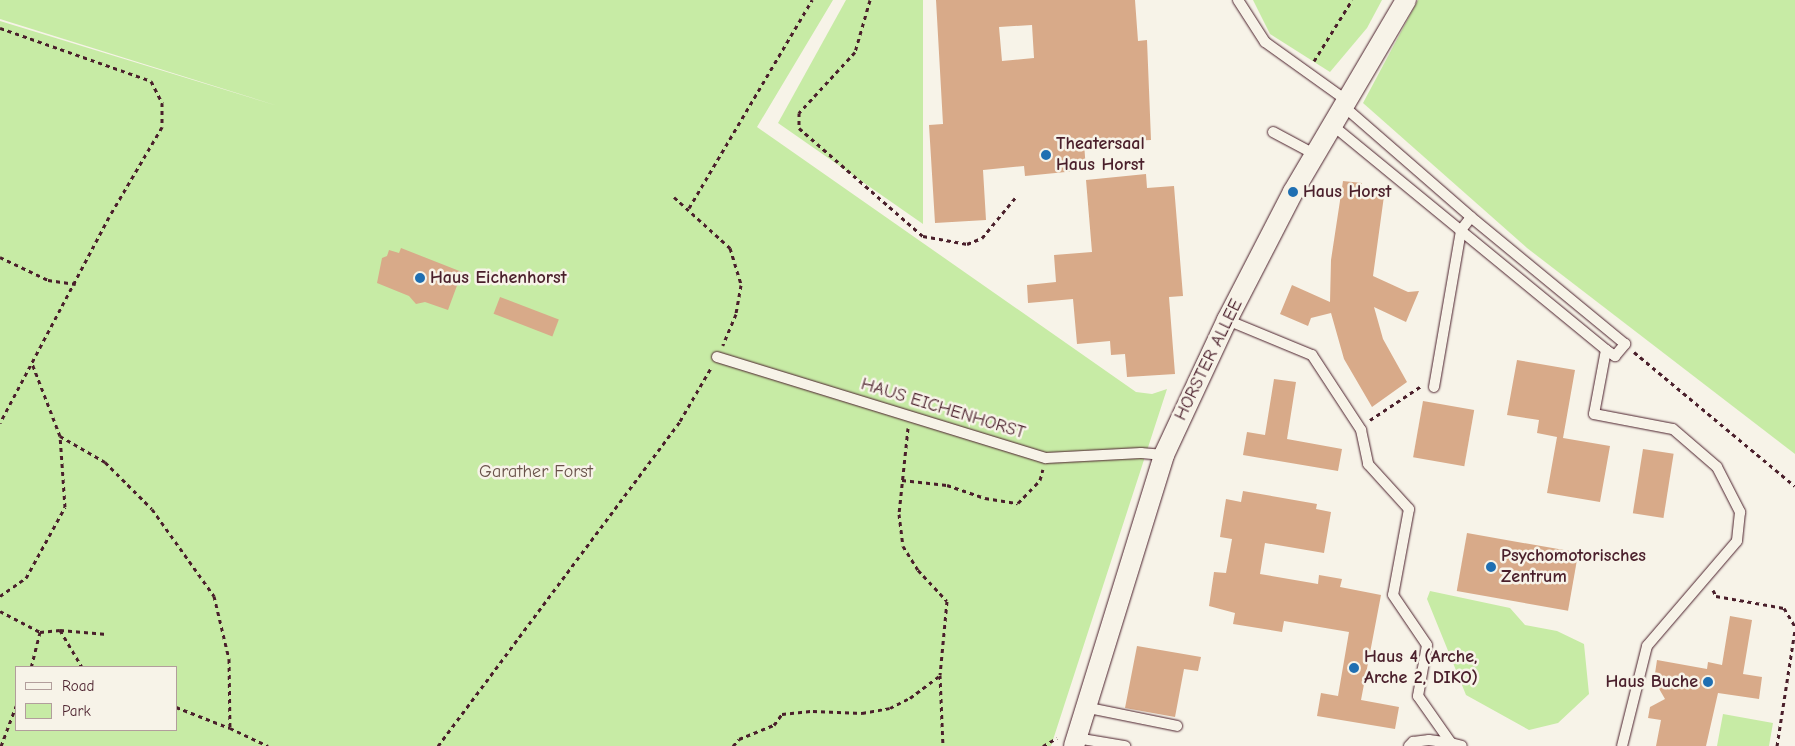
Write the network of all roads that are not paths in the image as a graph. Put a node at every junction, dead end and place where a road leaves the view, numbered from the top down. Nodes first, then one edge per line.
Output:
1 (1238, 0) edge
2 (1406, 0) edge
3 (1344, 103) junction
4 (1331, 124) junction
5 (1273, 132) dead end
6 (1314, 154) junction
7 (1471, 218) junction
8 (1461, 230) junction
9 (1227, 320) junction
10 (1606, 350) junction
11 (717, 357) road end
12 (1434, 387) dead end
13 (1164, 455) junction
14 (1084, 707) junction
15 (1177, 726) dead end
16 (1075, 742) edge
17 (1456, 745) edge
18 (1125, 746) edge
19 (1409, 746) edge
20 (1622, 746) edge

1 - 3 lane
2 - 3 street, HORSTER ALLEE
3 - 4 street, HORSTER ALLEE
3 - 7 lane
4 - 6 street, HORSTER ALLEE
4 - 8 lane
5 - 6 lane
6 - 9 street, HORSTER ALLEE
7 - 8 lane
7 - 10 lane
8 - 10 lane
8 - 12 lane
9 - 13 street, HORSTER ALLEE
9 - 17 lane
10 - 20 lane
11 - 13 lane, HAUS EICHENHORST
13 - 14 street, HORSTER ALLEE
14 - 15 lane
14 - 16 street, HORSTER ALLEE
16 - 18 lane
17 - 19 lane

